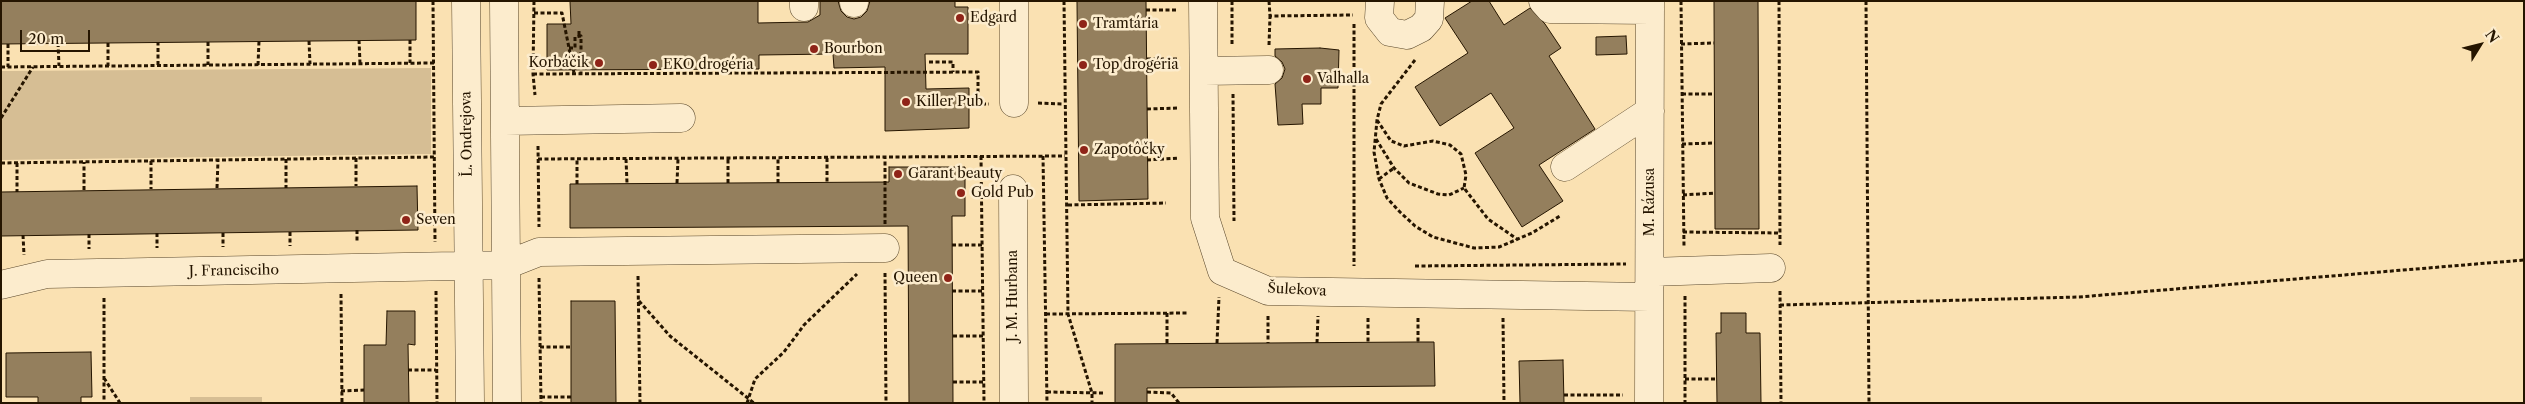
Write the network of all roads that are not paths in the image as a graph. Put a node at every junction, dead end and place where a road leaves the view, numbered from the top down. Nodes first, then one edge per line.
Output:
1 (466, 1) edge
2 (504, 1) edge
3 (1014, 1) edge
4 (1430, 1) edge
5 (1543, 1) edge
6 (1195, 5) edge
7 (1367, 5) edge
8 (1650, 6) edge
9 (1195, 65) junction
10 (1269, 70) dead end
11 (1014, 103) road end
12 (1650, 110) junction
13 (681, 118) dead end
14 (505, 121) junction
15 (1565, 167) dead end
16 (1012, 189) dead end
17 (885, 248) road end
18 (506, 265) junction
19 (469, 266) junction
20 (1777, 269) road end
21 (1644, 276) junction
22 (1, 285) edge
23 (470, 403) edge
24 (508, 403) edge
25 (1014, 403) edge
26 (1649, 403) edge

1 - 19 street, Ľ. Ondrejova
2 - 14 street
3 - 11 street
4 - 7 street
5 - 8 street
6 - 9 street, Šulekova
8 - 12 street, M. Rázusa
9 - 10 street
9 - 21 street, Šulekova
12 - 15 street
12 - 21 street, M. Rázusa
13 - 14 street
14 - 18 street
16 - 25 street, J. M. Hurbana
17 - 18 street
18 - 19 street
18 - 24 street
19 - 22 street, J. Francisciho
19 - 23 street, Ľ. Ondrejova
20 - 21 street, Šulekova
21 - 26 street, M. Rázusa

